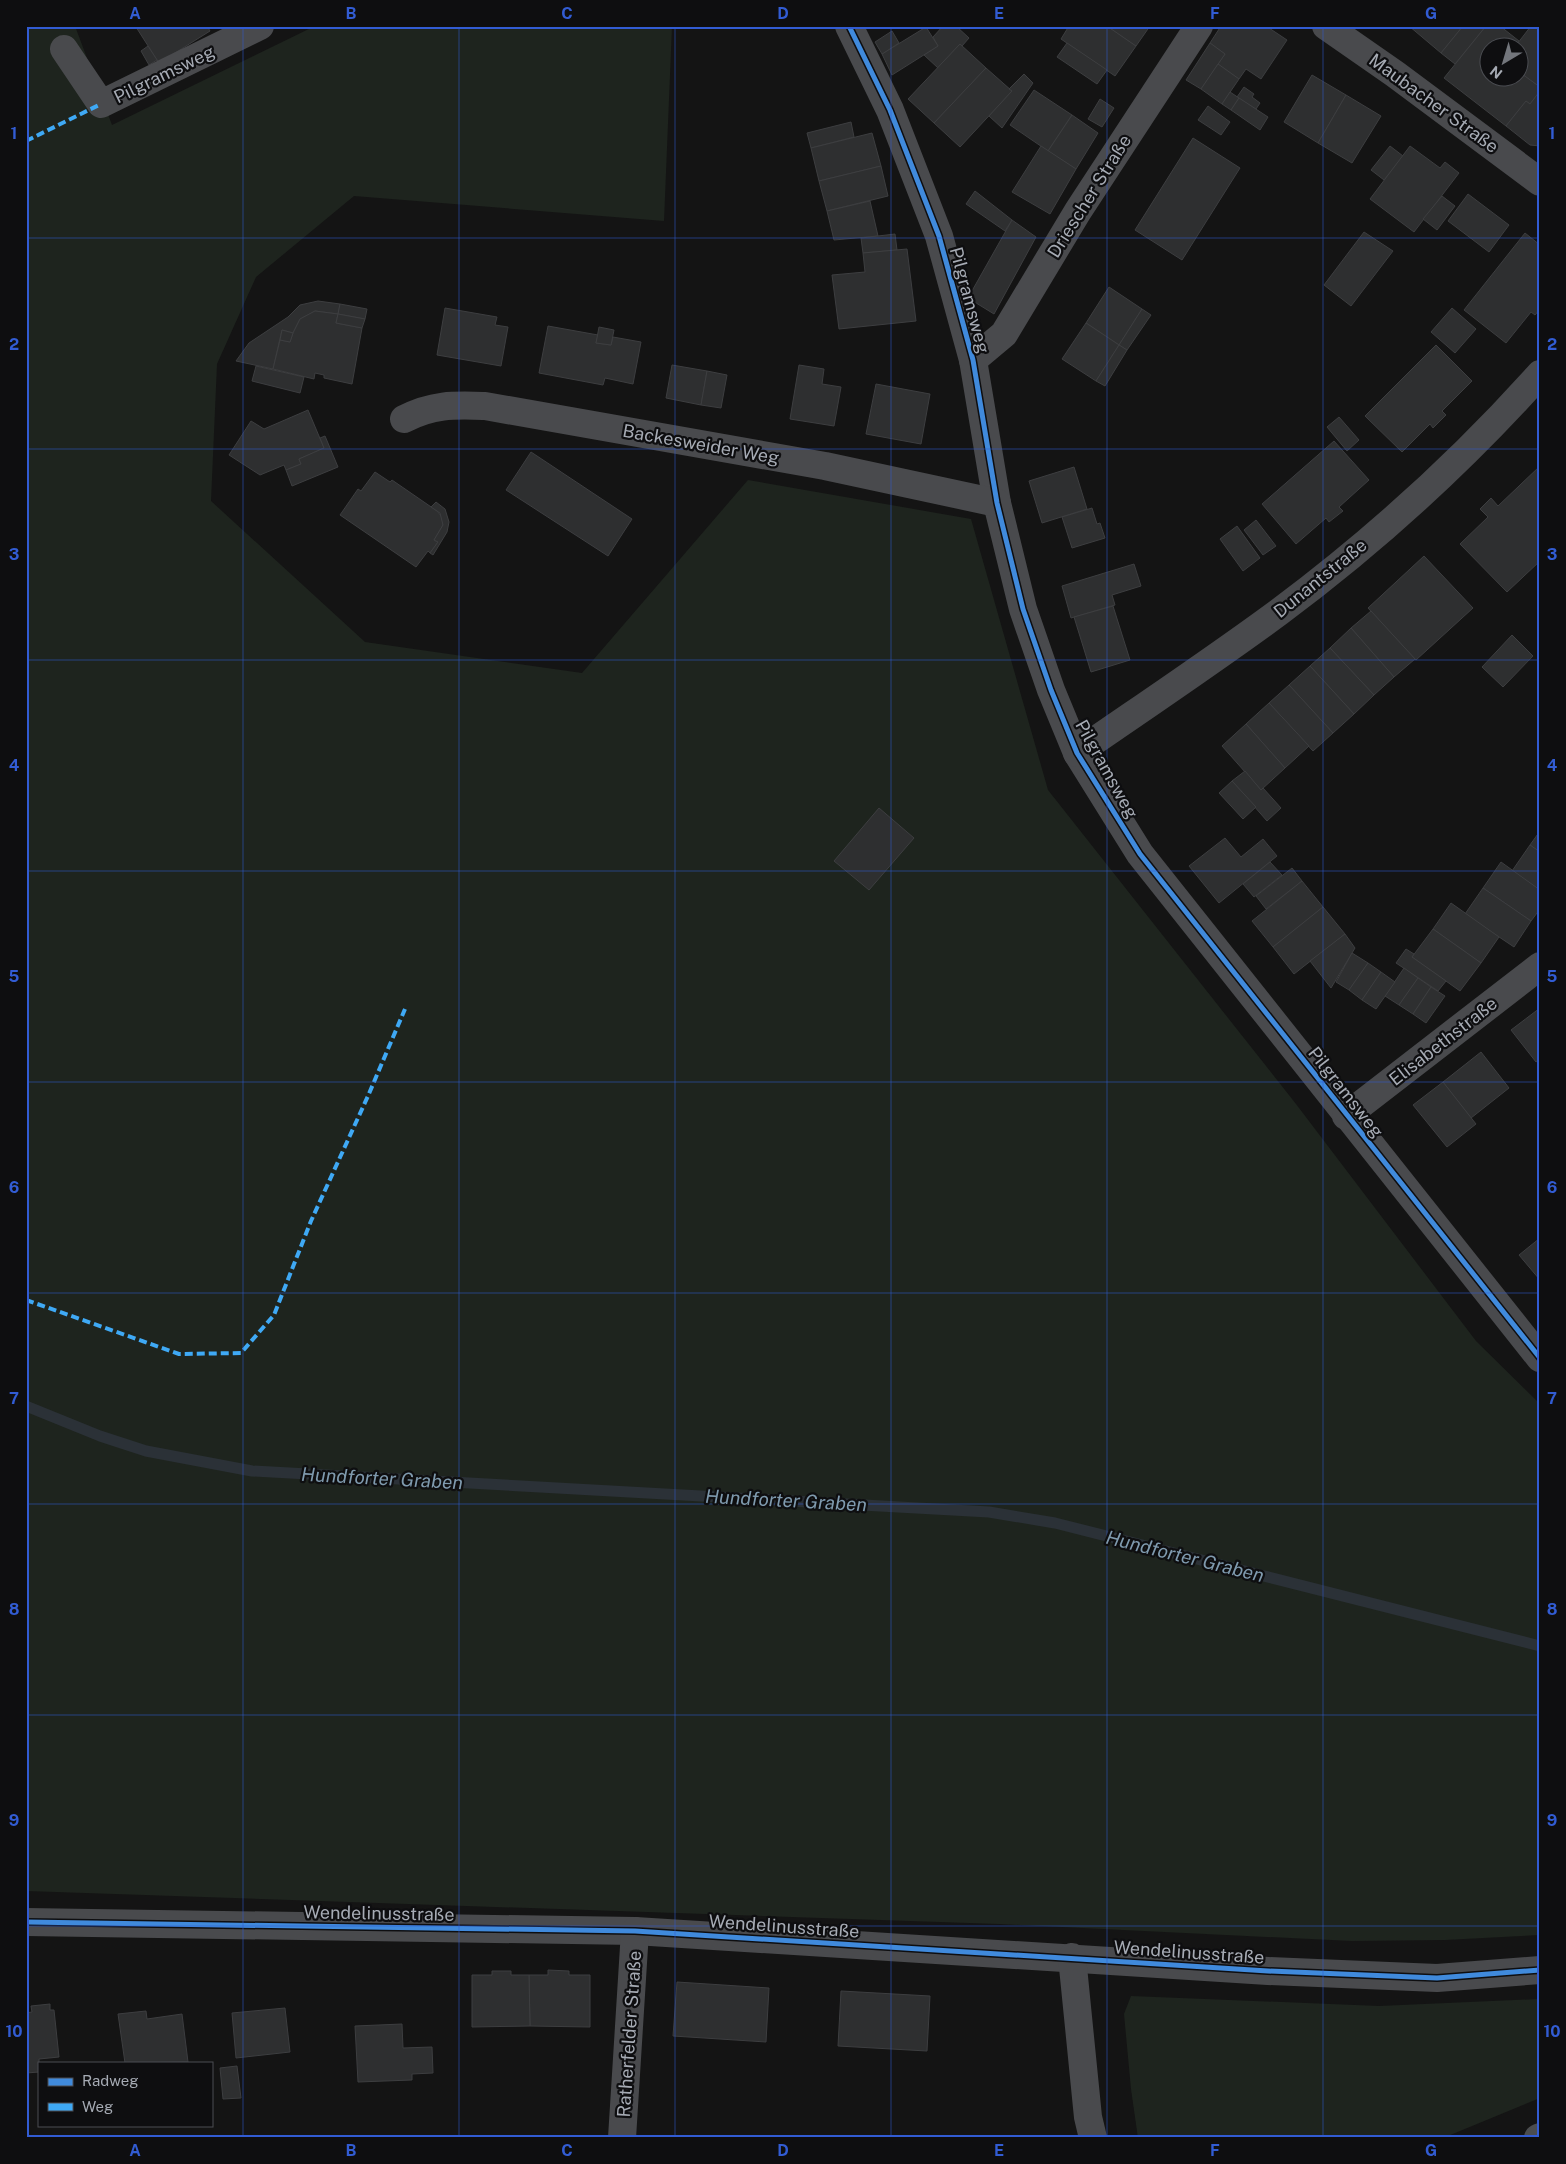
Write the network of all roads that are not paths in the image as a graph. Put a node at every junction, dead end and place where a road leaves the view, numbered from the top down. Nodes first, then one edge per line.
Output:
1 (260, 26) edge
2 (849, 26) edge
3 (1198, 26) edge
4 (1326, 26) edge
5 (64, 49) dead end
6 (1540, 182) edge
7 (972, 360) junction
8 (1540, 374) edge
9 (404, 419) dead end
10 (998, 504) junction
11 (1077, 753) junction
12 (1540, 966) edge
13 (1346, 1116) junction
14 (1540, 1358) edge
15 (26, 1922) edge
16 (635, 1930) junction
17 (1072, 1957) junction
18 (1540, 1970) edge
19 (622, 2138) edge
20 (1093, 2138) edge

1 - 5 street, Pilgramsweg
2 - 7 street, Pilgramsweg
3 - 7 street, Driescher Straße
4 - 6 street, Maubacher Straße
7 - 10 street, Pilgramsweg
8 - 11 street, Dunantstraße
9 - 10 street, Backesweider Weg
10 - 11 street, Pilgramsweg
11 - 13 street, Pilgramsweg
12 - 13 street, Elisabethstraße
13 - 14 street, Pilgramsweg
15 - 16 street, Wendelinusstraße
16 - 17 street, Wendelinusstraße
16 - 19 street, Ratherfelder Straße
17 - 18 street, Wendelinusstraße
17 - 20 street

